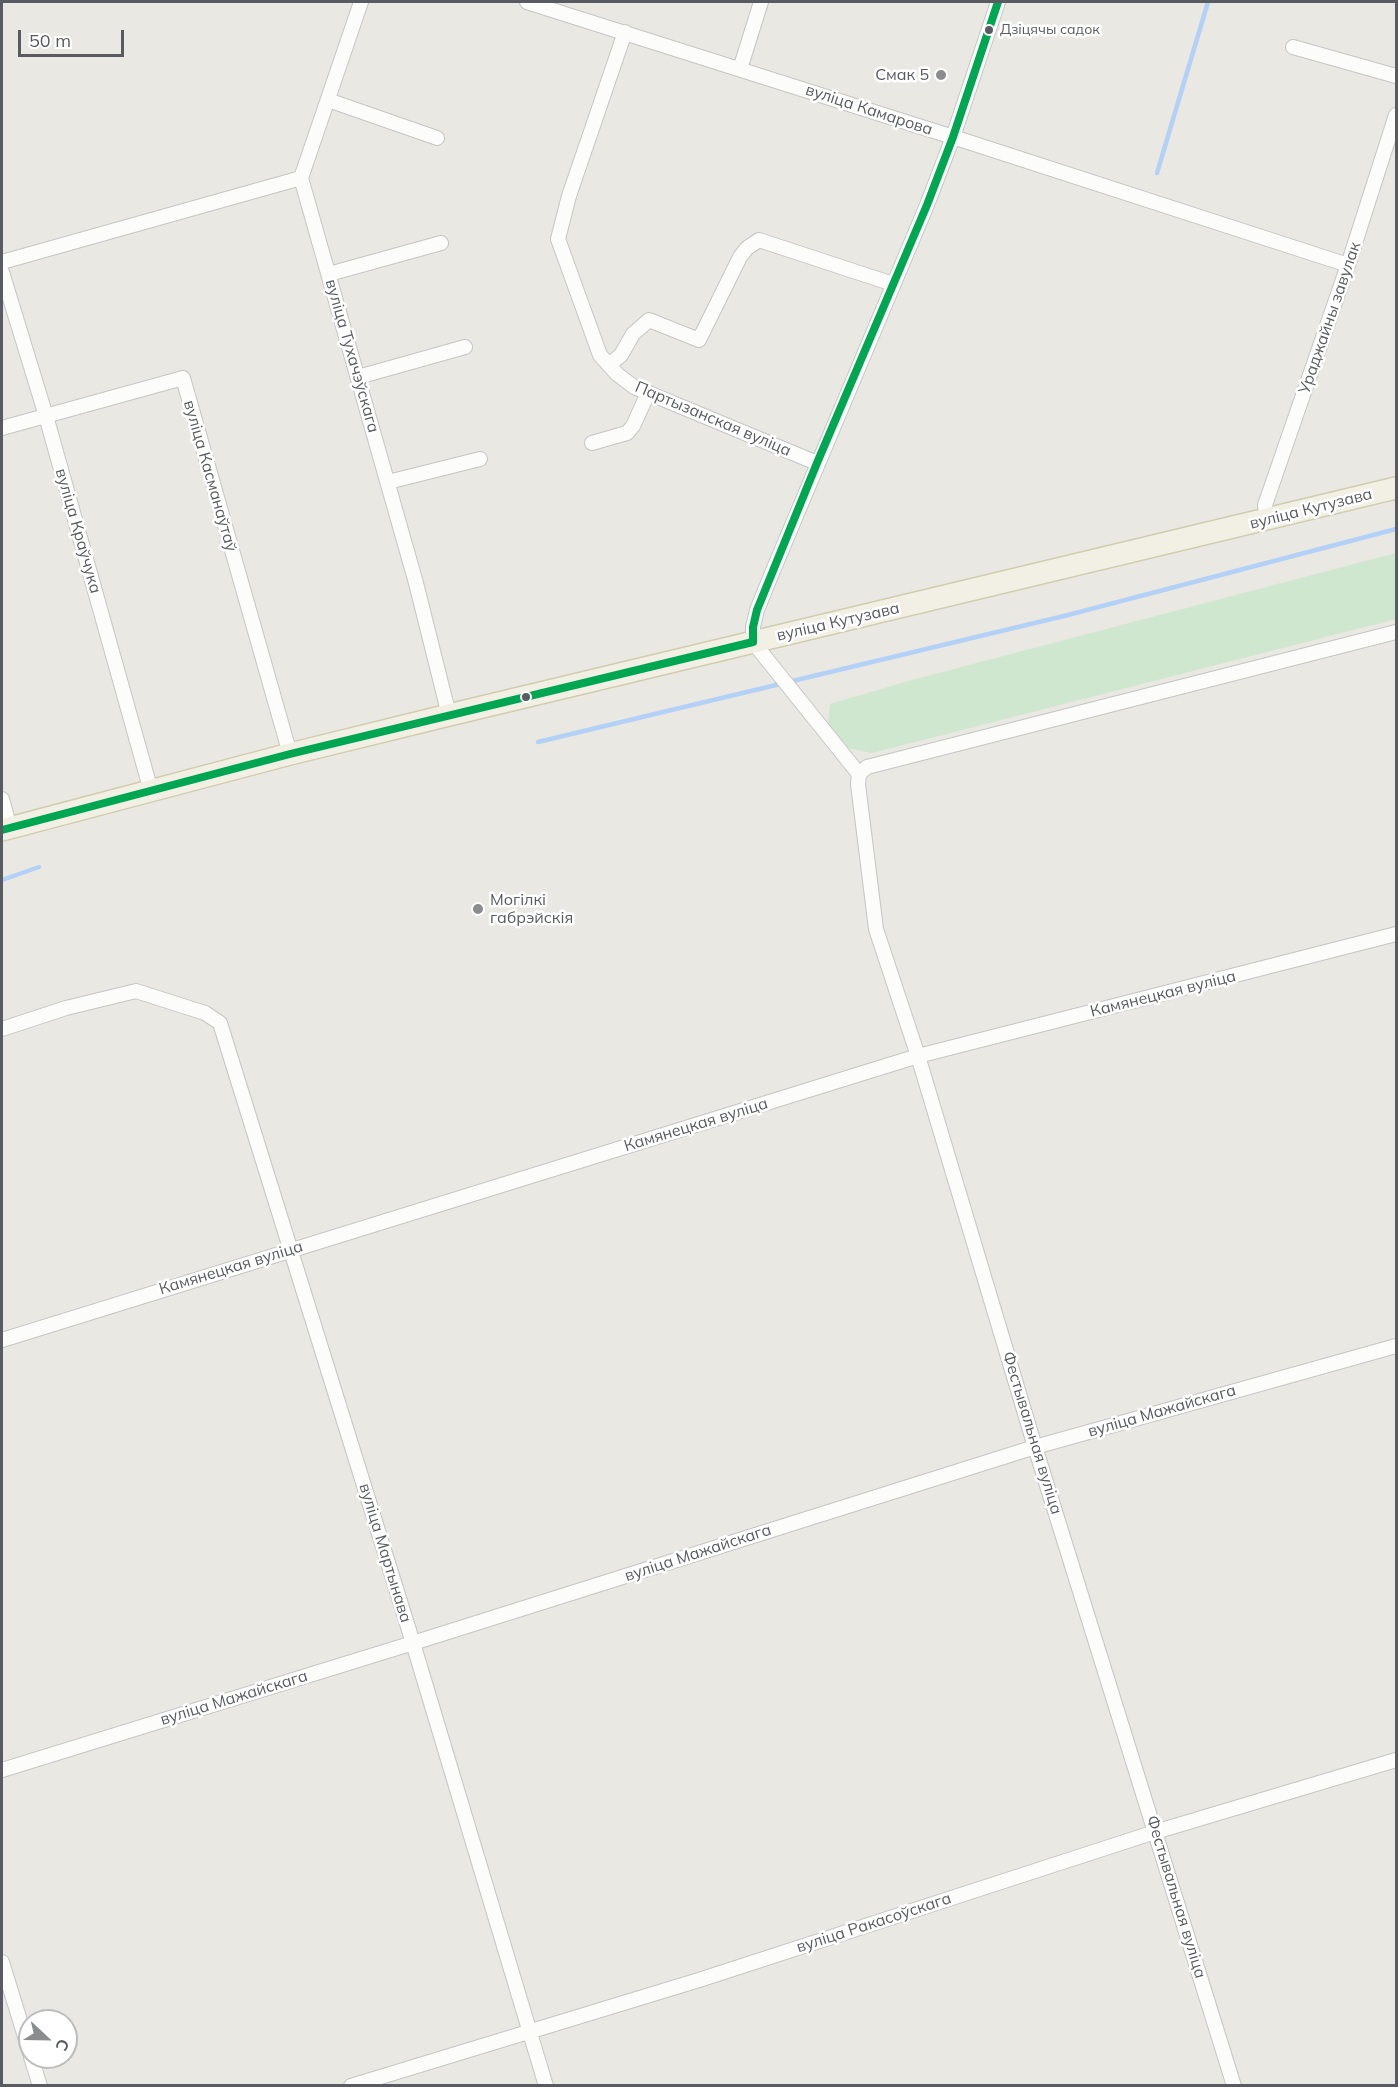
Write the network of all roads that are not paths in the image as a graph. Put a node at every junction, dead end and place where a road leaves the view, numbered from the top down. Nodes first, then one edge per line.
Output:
1 (361, 2) edge
2 (526, 2) edge
3 (761, 2) edge
4 (998, 2) edge
5 (625, 32) junction
6 (1293, 47) dead end
7 (740, 69) junction
8 (1396, 76) edge
9 (328, 100) junction
10 (1396, 115) edge
11 (953, 137) junction
12 (437, 138) dead end
13 (302, 178) junction
14 (441, 243) dead end
15 (2, 262) edge
16 (1348, 265) junction
17 (2, 272) edge
18 (329, 274) junction
19 (893, 284) junction
20 (465, 347) dead end
21 (609, 365) junction
22 (358, 377) junction
23 (648, 393) junction
24 (46, 416) junction
25 (2, 428) edge
26 (592, 443) dead end
27 (480, 459) dead end
28 (817, 463) junction
29 (388, 482) junction
30 (1396, 488) edge
31 (1267, 520) junction
32 (1396, 632) edge
33 (753, 642) junction
34 (448, 715) junction
35 (290, 754) junction
36 (863, 771) junction
37 (151, 791) junction
38 (2, 799) edge
39 (6, 829) edge
40 (1396, 934) edge
41 (2, 1029) edge
42 (918, 1056) junction
43 (290, 1250) junction
44 (2, 1340) edge
45 (1396, 1346) edge
46 (1035, 1447) junction
47 (413, 1643) junction
48 (1396, 1760) edge
49 (2, 1770) edge
50 (1155, 1832) junction
51 (2, 1962) edge
52 (18, 2013) edge
53 (528, 2031) junction
54 (35, 2069) edge
55 (40, 2085) edge
56 (351, 2085) edge
57 (546, 2085) edge
58 (1234, 2085) edge

1 - 9 street
2 - 5 street, вуліца Камарова
3 - 7 street
4 - 11 street
5 - 7 street, вуліца Камарова
5 - 21 street, Партызанская вуліца
6 - 8 street
7 - 11 street, вуліца Камарова
9 - 12 street
9 - 13 street
10 - 16 street, Ураджайны завулак
11 - 16 street, вуліца Камарова
11 - 19 street
13 - 15 street
13 - 18 street, вуліца Тухачэўскага
14 - 18 street
16 - 31 street, Ураджайны завулак
17 - 24 street, вуліца Краўчука
18 - 22 street, вуліца Тухачэўскага
19 - 21 street
19 - 28 street
20 - 22 street
21 - 23 street, Партызанская вуліца
22 - 29 street, вуліца Тухачэўскага
23 - 26 street
23 - 28 street, Партызанская вуліца
24 - 25 street, вуліца Касманаўтаў
24 - 35 street, вуліца Касманаўтаў
24 - 37 street, вуліца Краўчука
27 - 29 street
28 - 33 street
29 - 34 street, вуліца Тухачэўскага
30 - 31 main road, вуліца Кутузава
31 - 33 main road, вуліца Кутузава
32 - 36 street
33 - 34 main road, вуліца Кутузава
33 - 36 street
34 - 35 main road, вуліца Кутузава
35 - 37 main road, вуліца Кутузава
36 - 42 street, Фестывальная вуліца
37 - 39 main road, вуліца Кутузава
38 - 39 street
40 - 42 street, Камянецкая вуліца
41 - 43 street, вуліца Мартынава
42 - 43 street, Камянецкая вуліца
42 - 46 street, Фестывальная вуліца
43 - 44 street, Камянецкая вуліца
43 - 47 street, вуліца Мартынава
45 - 46 street, вуліца Мажайскага
46 - 47 street, вуліца Мажайскага
46 - 50 street, Фестывальная вуліца
47 - 49 street, вуліца Мажайскага
47 - 53 street, вуліца Мартынава
48 - 50 street, вуліца Ракасоўскага
50 - 53 street, вуліца Ракасоўскага
50 - 58 street, Фестывальная вуліца
51 - 52 street
53 - 56 street, вуліца Ракасоўскага
53 - 57 street, вуліца Мартынава
54 - 55 street

